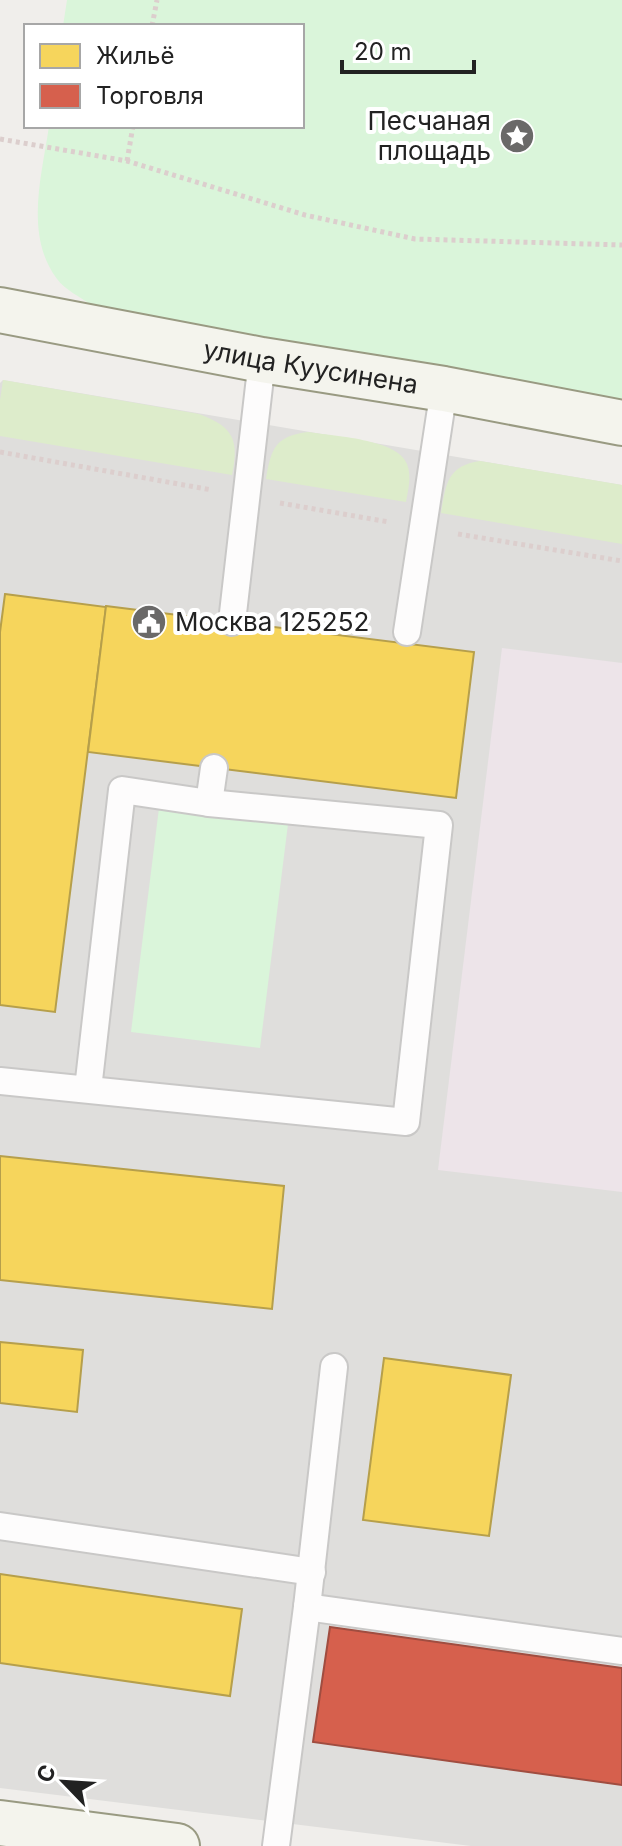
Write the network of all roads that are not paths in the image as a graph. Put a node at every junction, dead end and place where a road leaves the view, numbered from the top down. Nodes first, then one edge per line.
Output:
1 (0, 310) edge
2 (262, 360) junction
3 (444, 389) junction
4 (622, 423) edge
5 (232, 622) dead end
6 (407, 632) dead end
7 (214, 768) dead end
8 (209, 803) junction
9 (0, 1081) edge
10 (88, 1089) junction
11 (334, 1367) dead end
12 (0, 1526) edge
13 (312, 1572) junction
14 (307, 1607) junction
15 (622, 1651) edge
16 (0, 1823) edge
17 (177, 1846) edge
18 (276, 1846) edge

1 - 2 main road, улица Куусинена
2 - 3 main road, улица Куусинена
2 - 5 lane
3 - 4 main road, улица Куусинена
3 - 6 lane
7 - 8 lane
8 - 10 lane
8 - 10 lane
9 - 10 lane
11 - 13 lane
12 - 13 lane
13 - 14 lane
14 - 15 lane
14 - 18 lane
16 - 17 main road

